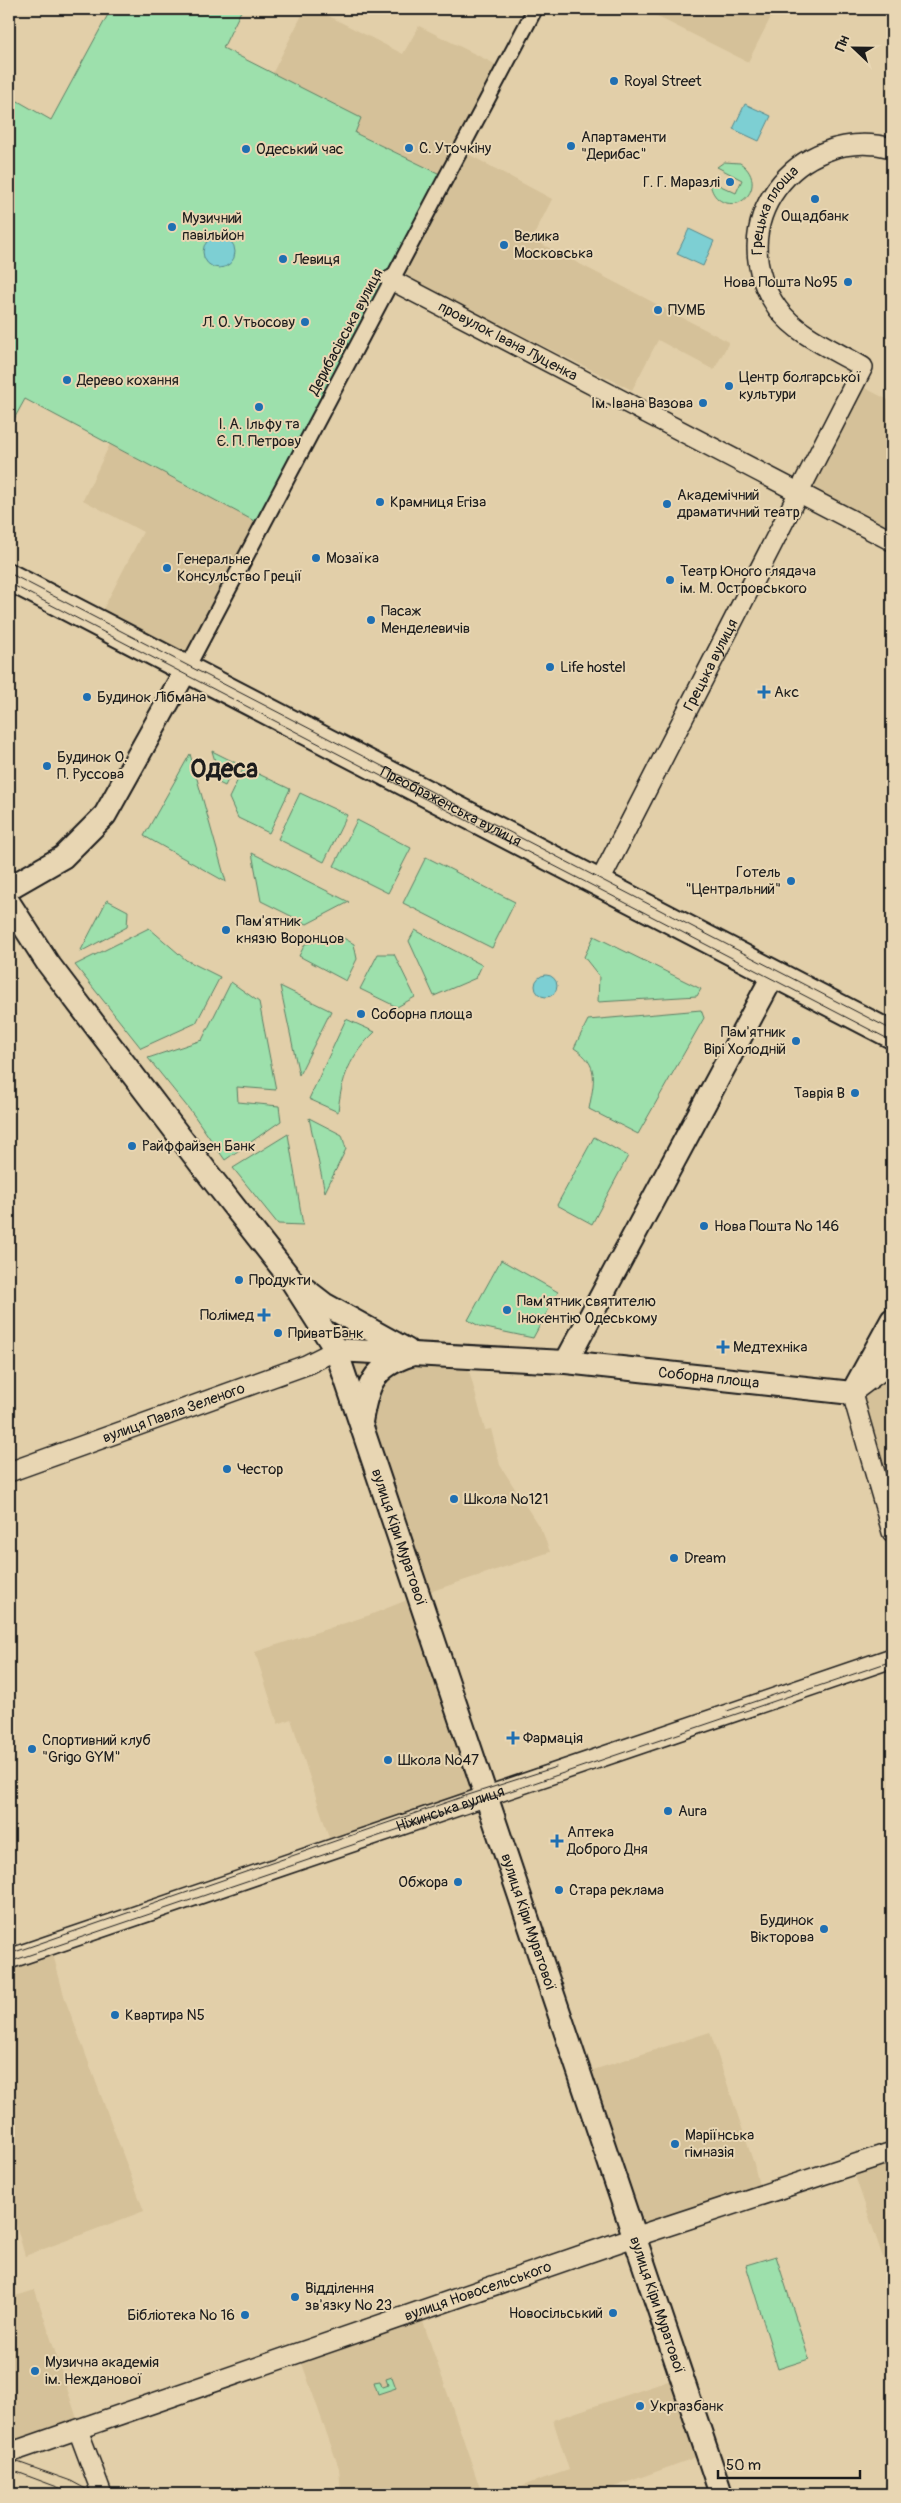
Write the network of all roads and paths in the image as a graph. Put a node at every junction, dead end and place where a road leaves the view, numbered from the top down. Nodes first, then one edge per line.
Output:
1 (535, 9) edge
2 (892, 148) edge
3 (391, 280) junction
4 (863, 366) joint
5 (798, 492) junction
6 (892, 541) edge
7 (9, 577) edge
8 (186, 670) junction
9 (599, 884) junction
10 (9, 888) edge
11 (9, 903) edge
12 (774, 974) junction
13 (892, 1035) edge
14 (290, 1278) junction
15 (892, 1320) edge
16 (336, 1350) junction
17 (415, 1354) junction
18 (566, 1362) junction
19 (892, 1363) edge
20 (852, 1394) junction
21 (360, 1423) junction
22 (9, 1472) edge
23 (892, 1532) edge
24 (892, 1658) edge
25 (486, 1795) junction
26 (9, 1959) edge
27 (892, 2152) edge
28 (634, 2237) junction
29 (78, 2430) junction
30 (9, 2453) edge
31 (102, 2494) edge
32 (720, 2494) edge

1 - 3 street, Дерибасівська вулиця
2 - 4 street, Грецька площа
3 - 5 street, провулок Івана Луценка
3 - 8 street, Дерибасівська вулиця
4 - 5 street, Грецька вулиця
5 - 6 street, провулок Івана Луценка
5 - 9 street, Грецька вулиця
7 - 8 main road, Преображенська вулиця
8 - 9 main road, Преображенська вулиця
8 - 10 street
9 - 12 main road, Преображенська вулиця
11 - 14 street, Соборна площа
12 - 13 main road, Преображенська вулиця
12 - 18 street
14 - 16 street, Соборна площа
14 - 17 street, Соборна площа
15 - 20 street
16 - 17 street, Соборна площа
16 - 21 street, вулиця Кіри Муратової
16 - 22 street, вулиця Павла Зеленого
17 - 18 street, Соборна площа
17 - 21 street
18 - 20 street, Соборна площа
19 - 20 street
20 - 23 street
21 - 25 street, вулиця Кіри Муратової
24 - 25 street, Ніжинська вулиця
25 - 26 street, Ніжинська вулиця
25 - 28 street, вулиця Кіри Муратової
27 - 28 street, вулиця Новосельського
28 - 29 street, вулиця Новосельського
28 - 32 street, вулиця Кіри Муратової
29 - 30 street, вулиця Новосельського
29 - 31 street

